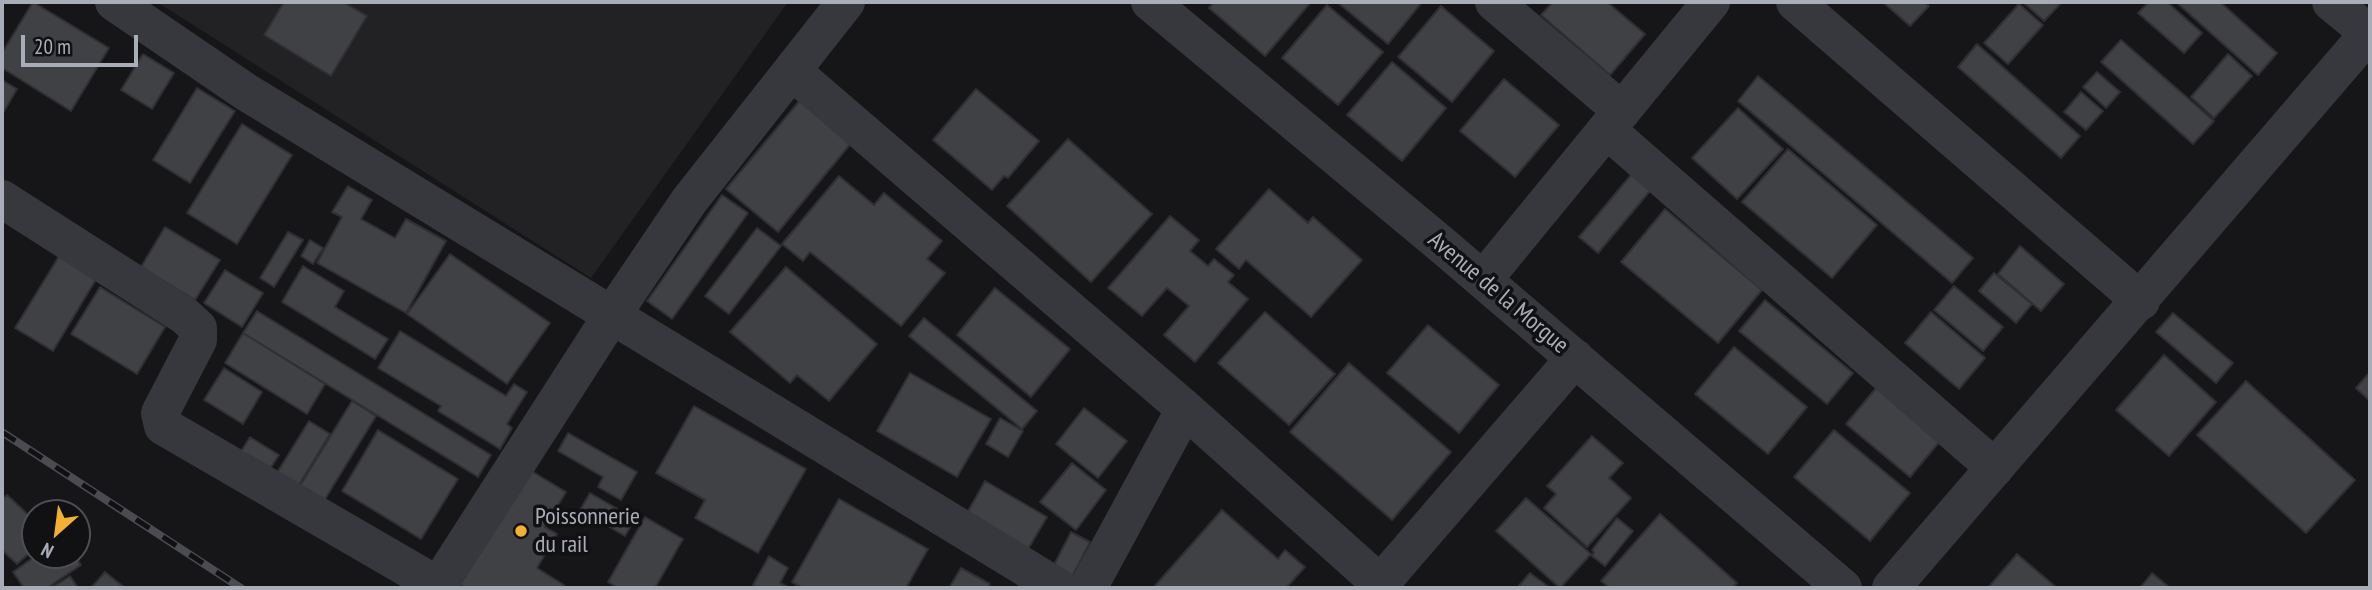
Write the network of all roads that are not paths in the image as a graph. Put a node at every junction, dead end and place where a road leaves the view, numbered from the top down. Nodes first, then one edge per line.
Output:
1 (114, 2) edge
2 (846, 2) edge
3 (1150, 2) edge
4 (1494, 2) edge
5 (1712, 2) edge
6 (1795, 2) edge
7 (2331, 2) edge
8 (2370, 33) edge
9 (792, 71) junction
10 (1615, 120) junction
11 (2, 199) edge
12 (1483, 280) junction
13 (2141, 301) junction
14 (612, 315) junction
15 (1575, 358) junction
16 (1185, 409) junction
17 (1995, 468) junction
18 (1383, 586) edge
19 (440, 587) edge
20 (1059, 588) edge
21 (1088, 588) edge
22 (1843, 588) edge
23 (1891, 588) edge

1 - 14 street
2 - 9 street
3 - 12 street, Avenue de la Morgue
4 - 10 street
5 - 10 street
6 - 13 street
7 - 8 street
8 - 13 street
9 - 14 street
9 - 16 street
10 - 12 street
10 - 17 street
11 - 19 street
12 - 15 street, Avenue de la Morgue
13 - 17 street
14 - 19 street
14 - 20 street
15 - 18 street
15 - 22 street, Avenue de la Morgue
16 - 18 street
16 - 21 street
17 - 23 street

